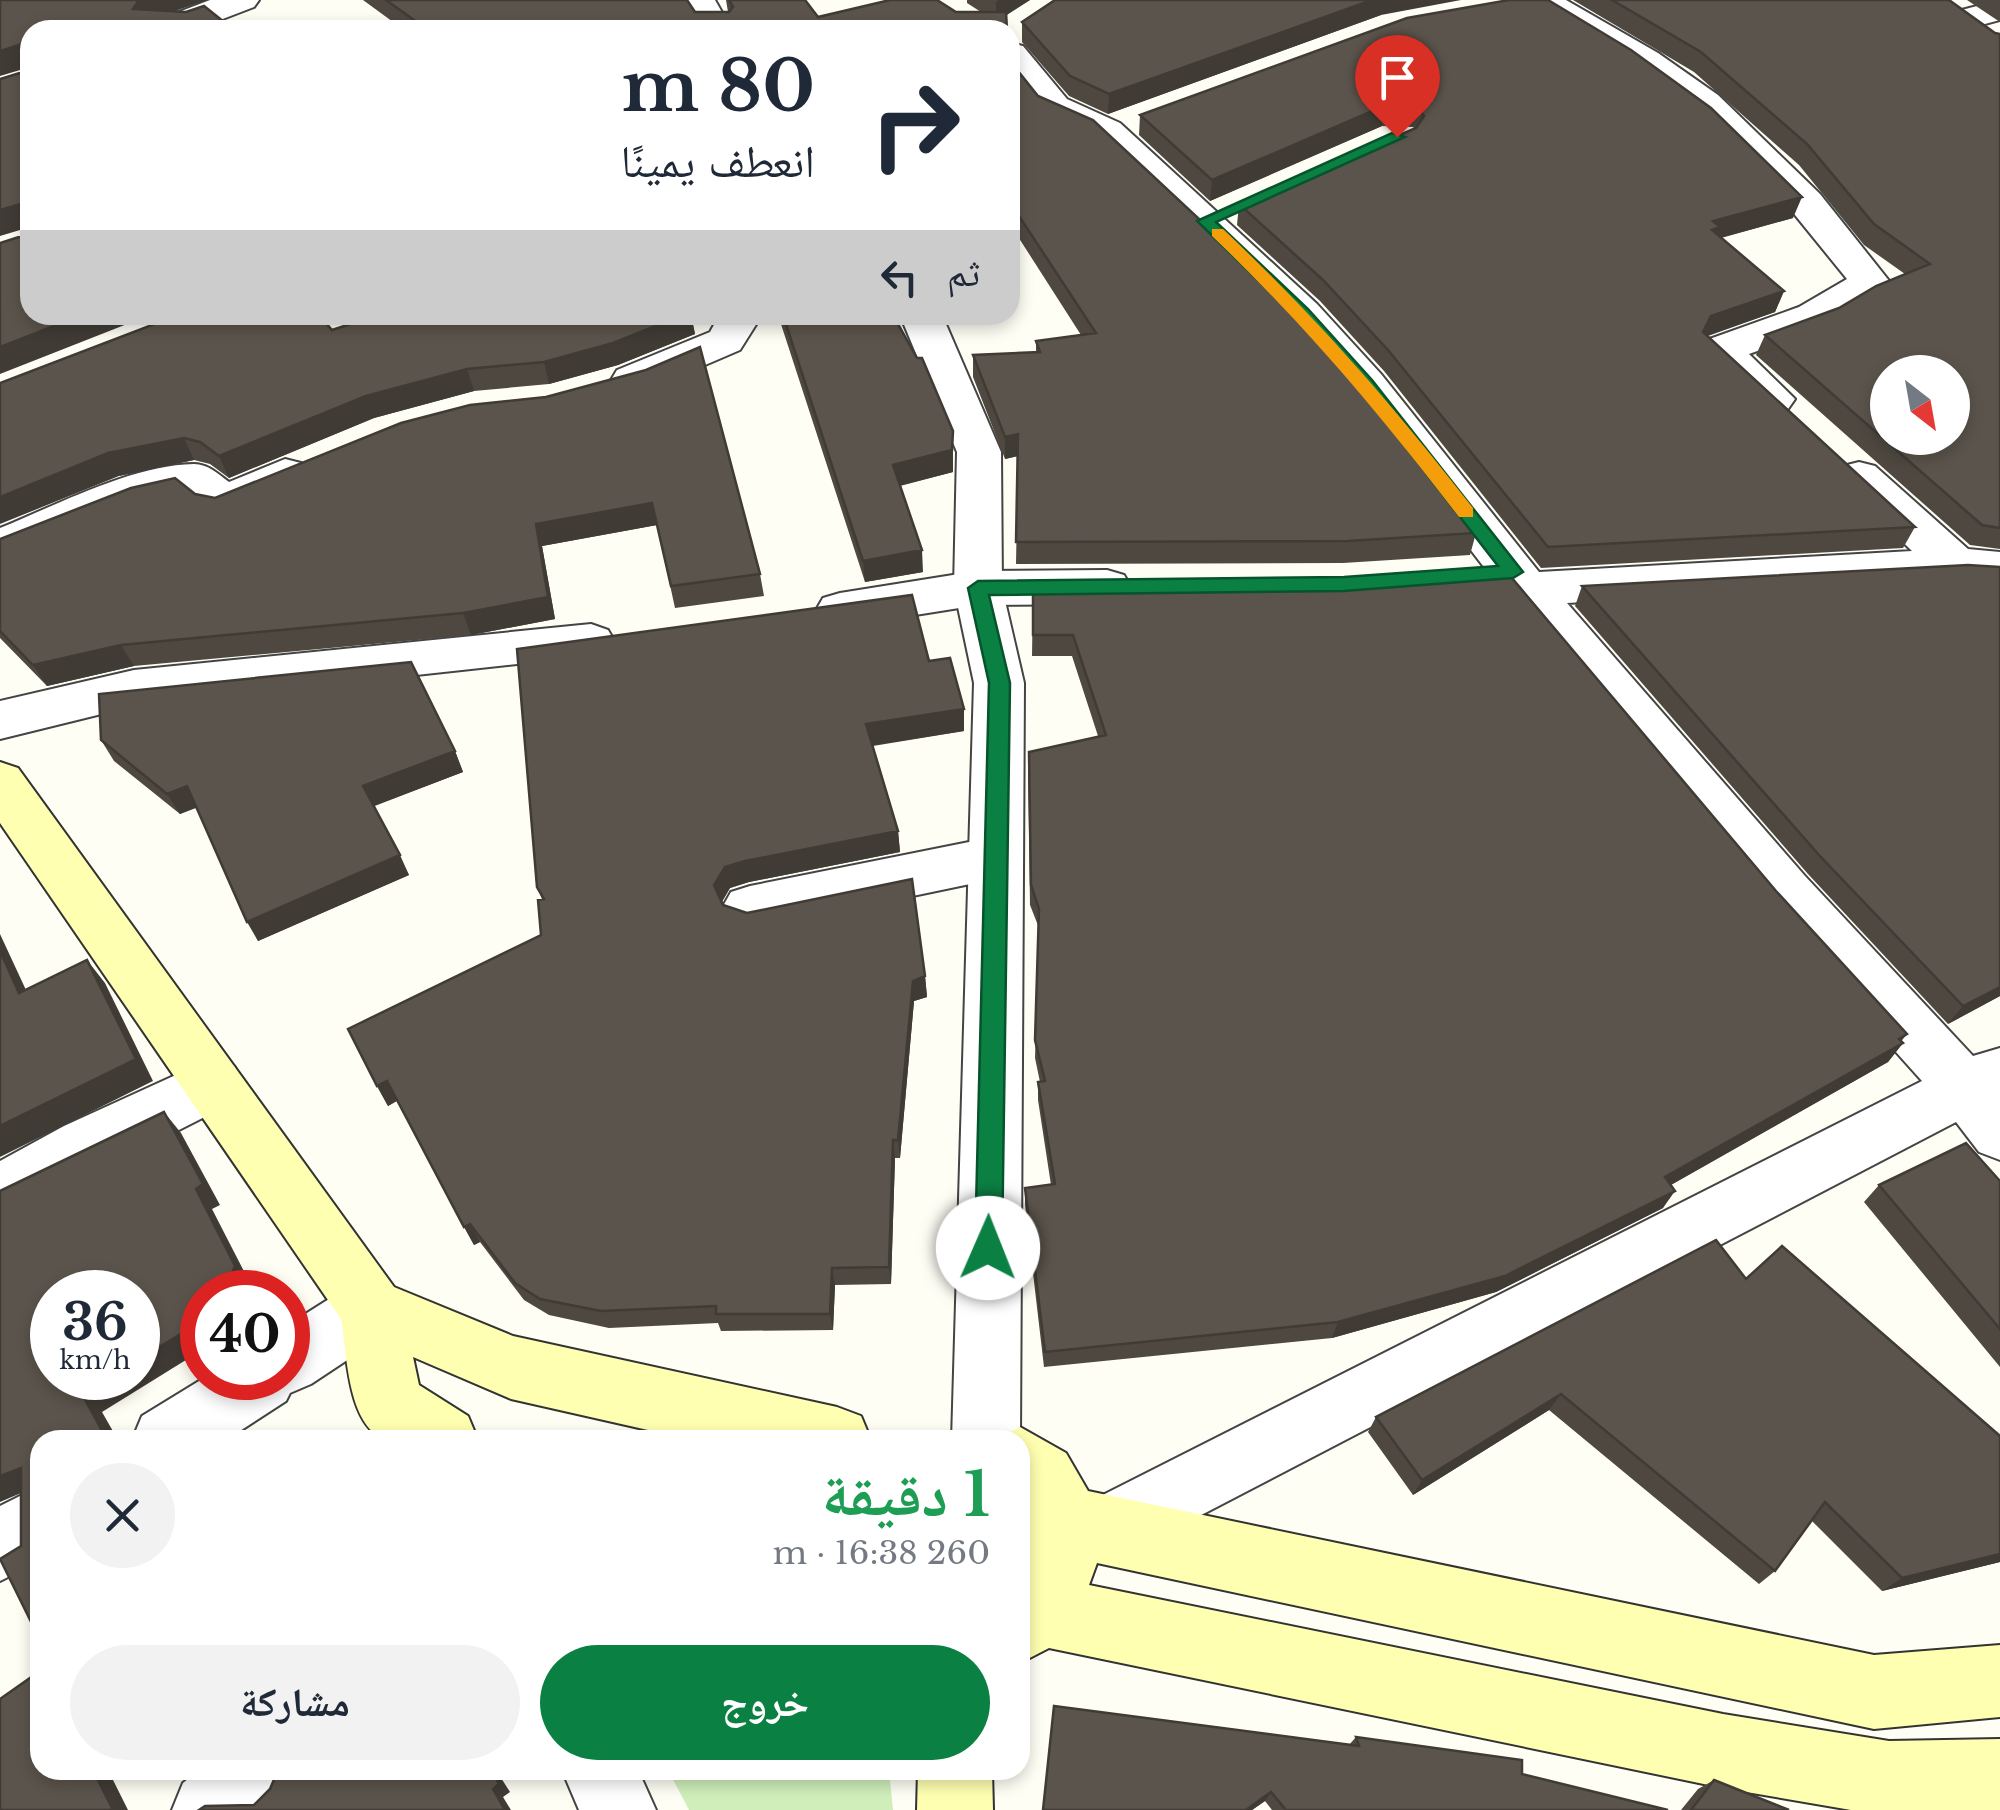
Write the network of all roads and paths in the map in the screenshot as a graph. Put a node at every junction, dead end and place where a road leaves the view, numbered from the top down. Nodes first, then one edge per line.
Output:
1 (242, 0) edge
2 (1937, 0) edge
3 (1530, 2) edge
4 (2000, 9) edge
5 (1966, 19) junction
6 (189, 20) edge
7 (2000, 43) edge
8 (1020, 54) edge
9 (1032, 111) edge
10 (734, 325) edge
11 (926, 325) edge
12 (596, 388) edge
13 (319, 458) edge
14 (0, 546) edge
15 (1985, 570) edge
16 (1456, 576) edge
17 (1520, 580) junction
18 (1151, 586) edge
19 (978, 588) junction
20 (797, 616) edge
21 (642, 636) edge
22 (0, 720) edge
23 (0, 782) edge
24 (994, 858) junction
25 (750, 908) edge
26 (214, 1084) junction
27 (1989, 1098) edge
28 (0, 1192) edge
29 (371, 1308) junction
30 (310, 1348) edge
31 (229, 1400) edge
32 (402, 1422) edge
33 (182, 1430) edge
34 (792, 1430) edge
35 (986, 1430) edge
36 (1030, 1470) edge
37 (1087, 1524) junction
38 (30, 1527) edge
39 (0, 1546) edge
40 (1030, 1619) edge
41 (2000, 1681) edge
42 (2000, 1776) edge
43 (244, 1780) edge
44 (604, 1780) edge
45 (955, 1780) edge
46 (1907, 1794) edge
47 (210, 1810) edge
48 (618, 1810) edge
49 (955, 1810) edge

1 - 6 street
2 - 5 street
3 - 15 street
4 - 5 street
5 - 7 street
8 - 9 street
9 - 17 street
10 - 12 street
11 - 19 street
13 - 14 street
15 - 17 street
16 - 17 street
17 - 27 street
18 - 19 street
19 - 20 street
19 - 24 street
21 - 22 street
23 - 26 main road
24 - 25 street
24 - 35 street
26 - 28 street
26 - 29 main road
27 - 37 street
29 - 30 street
29 - 32 main road
29 - 34 main road
31 - 33 street
36 - 37 main road
37 - 40 main road
37 - 41 main road
38 - 39 street
40 - 46 main road
42 - 46 main road
43 - 47 street
44 - 48 street
45 - 49 main road

